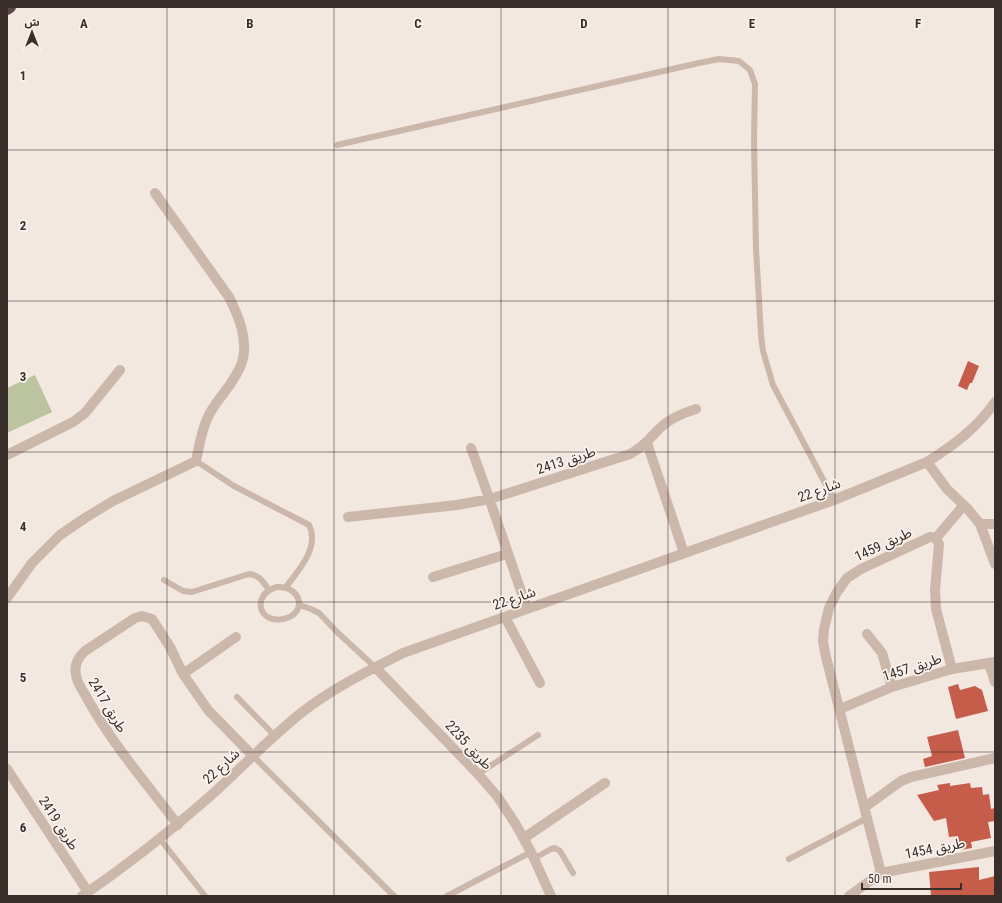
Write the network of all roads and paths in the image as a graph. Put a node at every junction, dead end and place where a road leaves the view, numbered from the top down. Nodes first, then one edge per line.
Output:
1 (10, 7) edge
2 (7, 9) edge
3 (337, 145) dead end
4 (155, 193) dead end
5 (120, 370) dead end
6 (995, 402) edge
7 (696, 409) dead end
8 (647, 443) junction
9 (471, 448) dead end
10 (7, 455) edge
11 (196, 461) junction
12 (927, 462) junction
13 (490, 499) junction
14 (834, 500) junction
15 (964, 505) junction
16 (348, 517) dead end
17 (980, 524) junction
18 (995, 524) edge
19 (936, 538) junction
20 (684, 553) junction
21 (507, 554) junction
22 (995, 564) edge
23 (433, 577) dead end
24 (164, 580) dead end
25 (286, 588) junction
26 (269, 590) junction
27 (7, 598) edge
28 (299, 605) junction
29 (528, 608) junction
30 (505, 617) junction
31 (867, 634) dead end
32 (236, 637) dead end
33 (992, 663) edge
34 (375, 667) junction
35 (952, 669) junction
36 (183, 674) junction
37 (995, 682) edge
38 (540, 683) dead end
39 (892, 687) junction
40 (238, 697) dead end
41 (840, 709) junction
42 (274, 735) junction
43 (538, 735) dead end
44 (253, 756) junction
45 (995, 758) edge
46 (7, 769) edge
47 (478, 774) junction
48 (605, 783) dead end
49 (865, 807) junction
50 (867, 818) junction
51 (178, 824) junction
52 (524, 838) junction
53 (160, 839) junction
54 (995, 851) edge
55 (533, 855) junction
56 (789, 859) dead end
57 (573, 873) dead end
58 (881, 873) junction
59 (85, 894) edge
60 (206, 896) edge
61 (394, 896) edge
62 (447, 896) edge
63 (551, 896) edge
64 (849, 896) edge

1 - 2 highway
3 - 14 lane
4 - 11 street
5 - 10 street
6 - 12 street, شارع 22
7 - 8 street, طريق 2413
8 - 13 street, طريق 2413
8 - 20 street
9 - 13 street
11 - 25 lane
11 - 27 street
12 - 14 street, شارع 22
12 - 15 street
13 - 16 street, طريق 2413
13 - 21 street
14 - 20 street, شارع 22
15 - 17 street
15 - 19 street
17 - 18 street
17 - 22 street
19 - 35 street
19 - 41 street, طريق 1459
20 - 29 street, شارع 22
21 - 23 street
21 - 29 street
24 - 26 lane
25 - 26 lane
25 - 28 lane
26 - 28 lane
28 - 34 lane
29 - 30 street, شارع 22
30 - 34 street, شارع 22
30 - 38 street
31 - 39 street
32 - 36 street
33 - 35 street, طريق 1457
33 - 37 street
34 - 42 street, شارع 22
34 - 47 street, طريق 2235
35 - 39 street, طريق 1457
36 - 44 street, طريق 2417
36 - 51 street, طريق 2417
39 - 41 street, طريق 1457
40 - 42 lane
41 - 49 street, طريق 1459
42 - 44 street, شارع 22
43 - 47 lane
44 - 51 street, شارع 22
44 - 61 lane
45 - 49 street
46 - 59 street, طريق 2419
47 - 52 street, طريق 2235
48 - 52 street
49 - 50 street, طريق 1459
50 - 56 lane
50 - 58 street, طريق 1459
51 - 53 street, شارع 22
52 - 55 street, طريق 2235
53 - 59 street, شارع 22
53 - 60 lane
54 - 58 street, طريق 1454
55 - 57 lane
55 - 62 lane
55 - 63 street, طريق 2235
58 - 64 street

